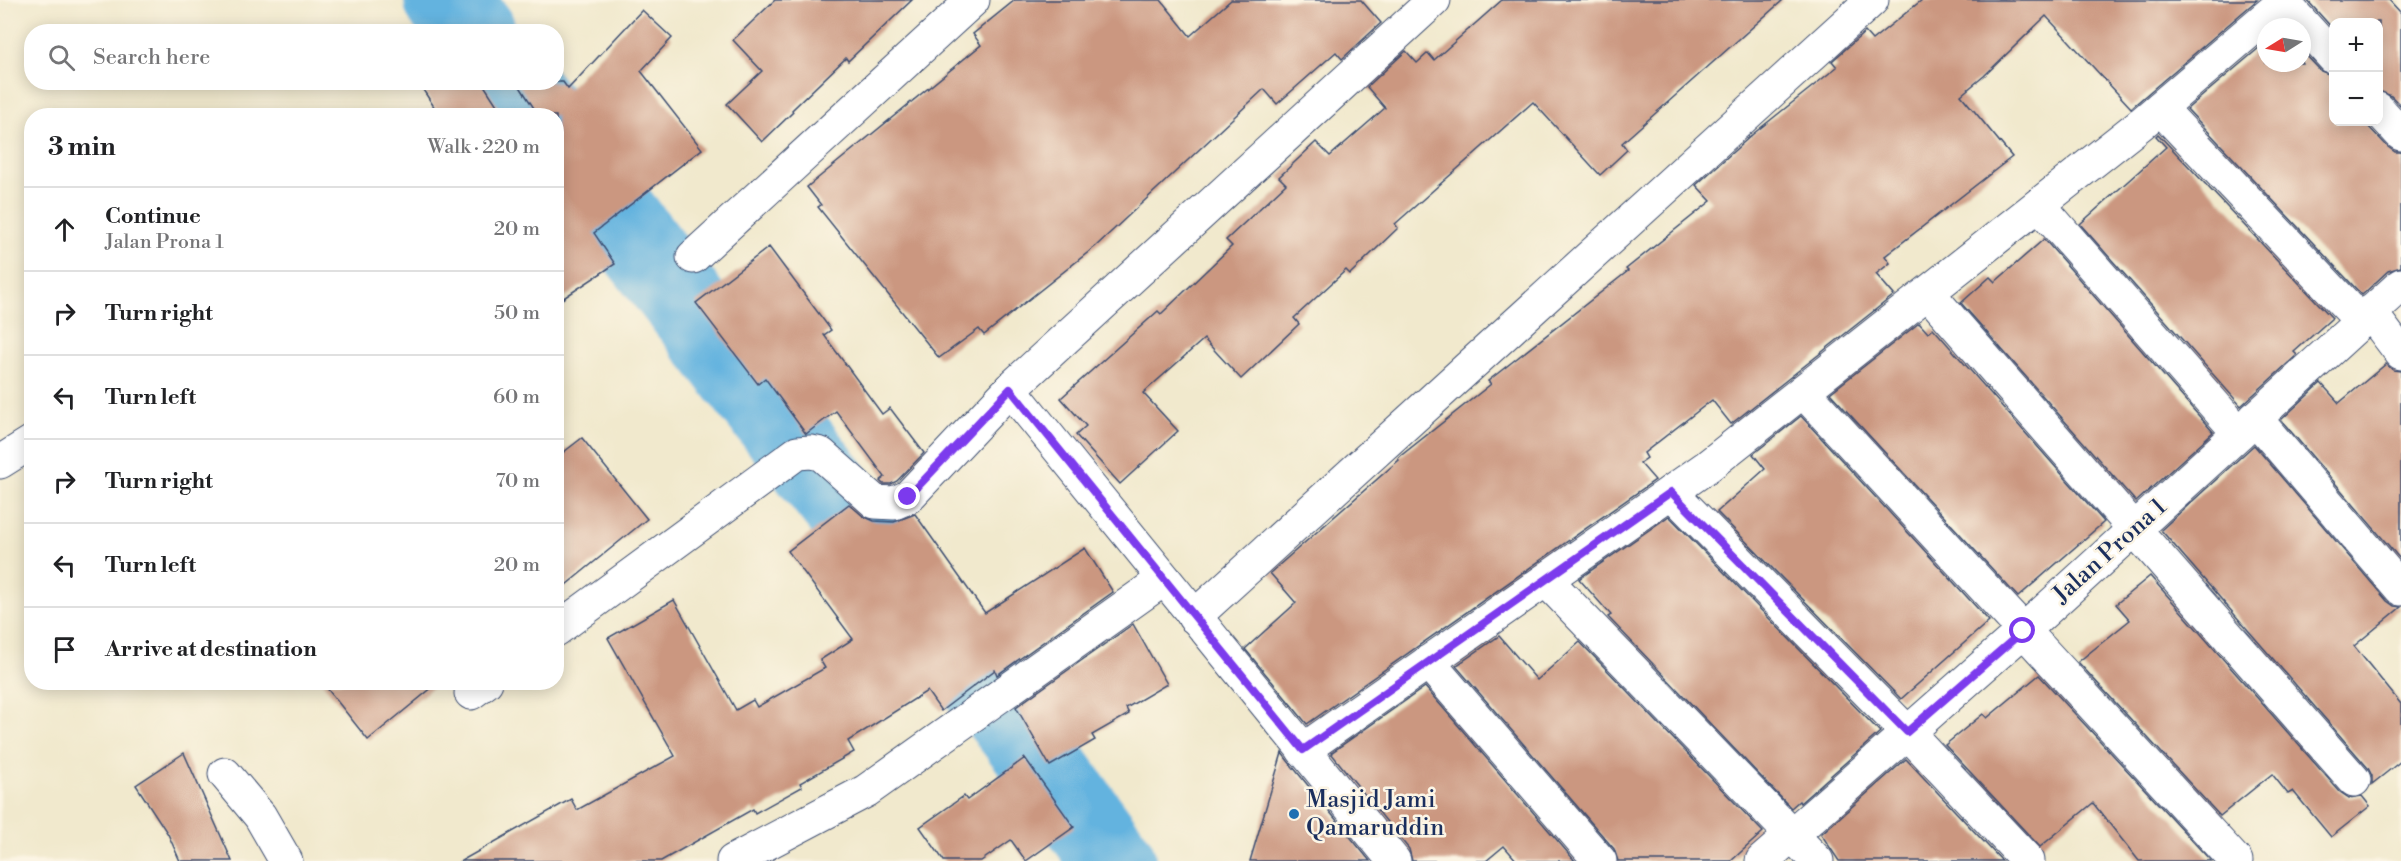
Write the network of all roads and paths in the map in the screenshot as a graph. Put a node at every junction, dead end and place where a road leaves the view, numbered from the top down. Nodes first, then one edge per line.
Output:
1 (973, 0) edge
2 (1434, 0) edge
3 (1872, 0) edge
4 (2285, 1) edge
5 (2329, 52) edge
6 (2160, 108) junction
7 (2383, 114) edge
8 (2401, 134) edge
9 (2039, 205) junction
10 (693, 257) dead end
11 (2401, 285) edge
12 (1928, 293) junction
13 (2366, 317) junction
14 (2401, 353) edge
15 (1010, 389) junction
16 (1803, 391) junction
17 (2247, 426) junction
18 (24, 447) edge
19 (0, 462) edge
20 (1671, 492) junction
21 (2134, 529) junction
22 (1164, 579) junction
23 (1546, 580) junction
24 (2401, 590) edge
25 (1194, 617) junction
26 (564, 624) edge
27 (2023, 631) junction
28 (1428, 662) junction
29 (1907, 732) junction
30 (1303, 750) junction
31 (225, 774) dead end
32 (2354, 780) dead end
33 (1793, 836) junction
34 (286, 861) edge
35 (733, 861) edge
36 (1394, 861) edge
37 (1600, 861) edge
38 (1762, 861) edge
39 (1817, 861) edge
40 (2028, 861) edge
41 (2236, 861) edge

1 - 10 street
2 - 15 street
3 - 25 street
4 - 5 street
4 - 6 street
6 - 9 street
6 - 13 street
7 - 8 street
9 - 12 street
9 - 17 street
11 - 13 street, Jalan Prona 1
12 - 16 street
12 - 21 street
13 - 14 street
13 - 17 street, Jalan Prona 1
15 - 22 street
15 - 26 street
16 - 20 street
16 - 27 street
17 - 21 street, Jalan Prona 1
17 - 24 street
18 - 19 street
20 - 23 street
20 - 29 street
21 - 27 street, Jalan Prona 1
21 - 32 street
22 - 25 street
22 - 35 street
23 - 28 street
23 - 33 street
25 - 30 street
27 - 29 street, Jalan Prona 1
27 - 41 street
28 - 30 street
28 - 37 street
29 - 33 street, Jalan Prona 1
29 - 40 street
30 - 36 street
31 - 34 street
33 - 38 street, Jalan Prona 1
33 - 39 street

